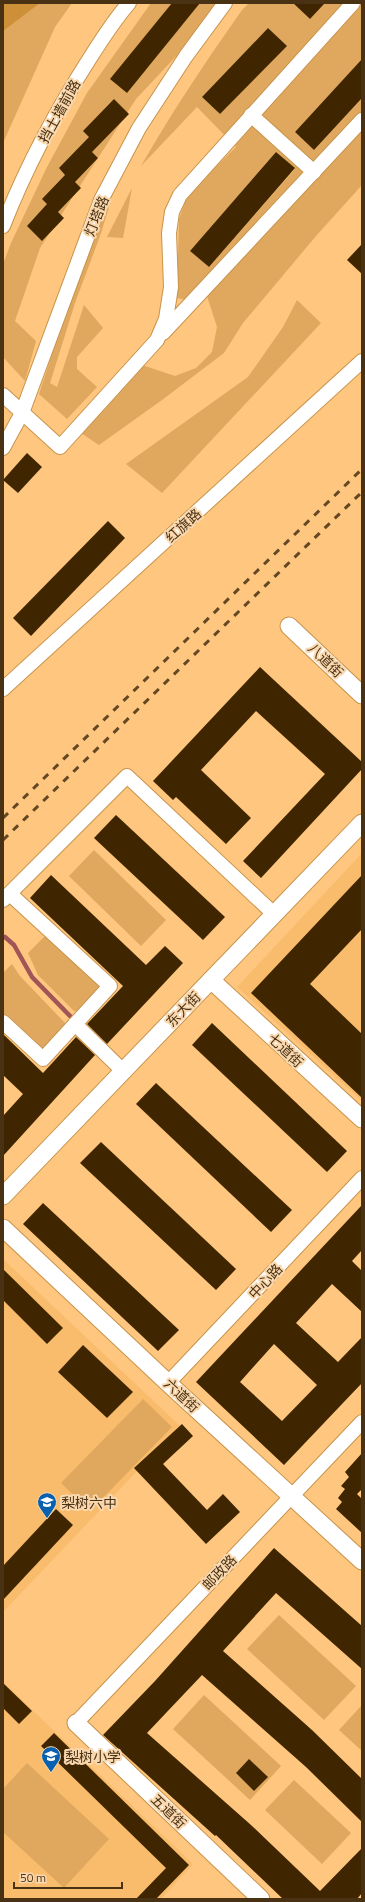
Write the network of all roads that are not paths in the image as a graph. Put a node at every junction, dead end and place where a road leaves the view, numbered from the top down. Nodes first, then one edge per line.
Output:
1 (129, 3) edge
2 (225, 3) edge
3 (353, 3) edge
4 (251, 115) junction
5 (362, 120) edge
6 (314, 172) junction
7 (3, 226) edge
8 (157, 340) junction
9 (362, 361) edge
10 (3, 395) edge
11 (22, 413) junction
12 (3, 448) edge
13 (289, 626) dead end
14 (3, 689) edge
15 (362, 695) edge
16 (362, 823) edge
17 (6, 897) edge
18 (274, 914) junction
19 (211, 980) junction
20 (3, 1022) edge
21 (75, 1024) junction
22 (123, 1071) junction
23 (362, 1119) edge
24 (362, 1178) edge
25 (3, 1196) edge
26 (3, 1228) edge
27 (168, 1383) junction
28 (362, 1422) edge
29 (292, 1496) junction
30 (362, 1561) edge
31 (76, 1723) joint
32 (261, 1899) edge

1 - 7 street, 挡土墙前路
2 - 11 street, 灯塔路
3 - 4 street
4 - 6 street
4 - 8 street
5 - 6 street
6 - 8 street
8 - 11 street
9 - 14 street, 红旗路
10 - 11 street
11 - 12 street, 灯塔路
13 - 15 street, 八道街
16 - 18 street, 东大街
17 - 18 street
17 - 21 street
18 - 19 street, 东大街
19 - 22 street, 东大街
19 - 23 street, 七道街
20 - 21 street
21 - 22 street
22 - 25 street, 东大街
24 - 27 street, 中心路
26 - 27 street, 六道街
27 - 29 street, 六道街
28 - 29 street, 邮政路
29 - 30 street, 六道街
29 - 31 street, 邮政路
31 - 32 street, 五道街

